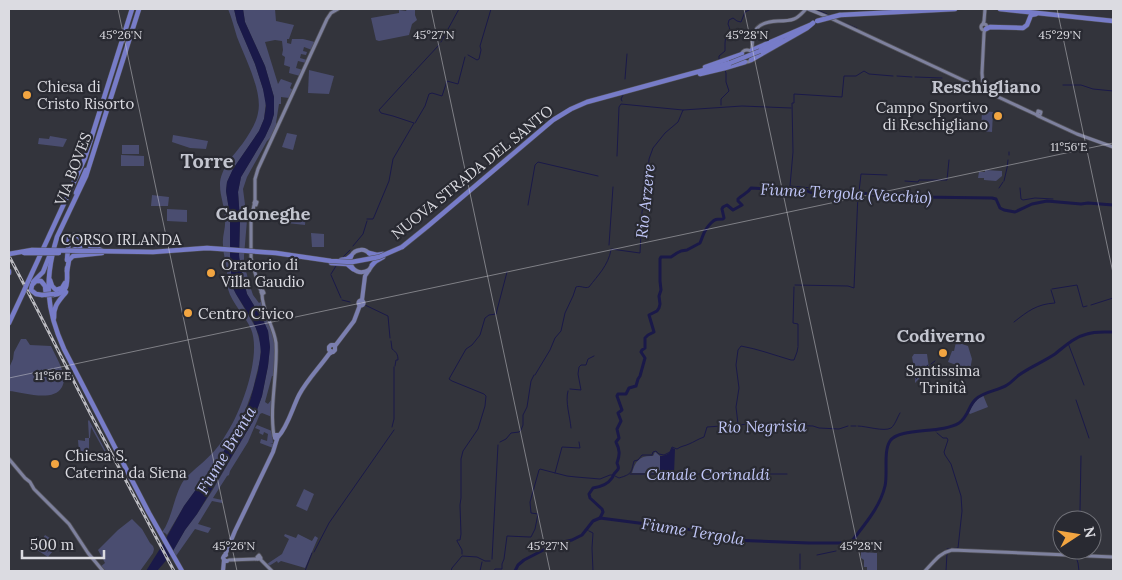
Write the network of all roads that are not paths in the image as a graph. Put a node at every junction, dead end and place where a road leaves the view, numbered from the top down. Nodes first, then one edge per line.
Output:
1 (131, 9) edge
2 (138, 9) edge
3 (338, 9) edge
4 (807, 9) edge
5 (955, 9) edge
6 (985, 9) edge
7 (1000, 9) edge
8 (1027, 9) edge
9 (1033, 9) edge
10 (938, 10) edge
11 (1014, 10) junction
12 (1048, 14) junction
13 (1029, 19) junction
14 (1113, 21) edge
15 (815, 22) junction
16 (985, 27) junction
17 (751, 50) junction
18 (751, 60) junction
19 (745, 62) junction
20 (671, 79) junction
21 (981, 86) junction
22 (1113, 147) edge
23 (436, 220) junction
24 (77, 235) junction
25 (109, 251) junction
26 (234, 251) joint
27 (51, 253) junction
28 (72, 253) junction
29 (369, 253) junction
30 (15, 254) junction
31 (283, 254) junction
32 (9, 255) edge
33 (351, 256) junction
34 (322, 260) junction
35 (371, 267) junction
36 (67, 270) junction
37 (355, 270) junction
38 (66, 281) junction
39 (364, 283) junction
40 (24, 288) junction
41 (44, 295) junction
42 (49, 309) junction
43 (9, 317) edge
44 (9, 323) edge
45 (60, 338) junction
46 (276, 437) junction
47 (9, 459) edge
48 (160, 534) junction
49 (1113, 557) edge
50 (228, 558) junction
51 (103, 571) edge
52 (181, 571) edge
53 (223, 571) edge
54 (272, 571) edge
55 (925, 571) edge

1 - 40 highway
2 - 27 highway, VIA BOVES
2 - 27 highway, VIA BOVES
3 - 46 main road
4 - 17 main road
4 - 21 main road
5 - 10 highway, NUOVA STRADA DEL SANTO
6 - 16 main road
7 - 11 highway
8 - 11 highway
9 - 12 highway
10 - 15 highway, NUOVA STRADA DEL SANTO, bridge
11 - 12 highway
11 - 13 highway
12 - 13 highway
12 - 14 highway
13 - 16 highway
15 - 17 highway, NUOVA STRADA DEL SANTO
15 - 18 highway
16 - 21 main road
17 - 18 main road
17 - 19 main road
17 - 20 highway
17 - 20 highway, NUOVA STRADA DEL SANTO, bridge
18 - 19 main road
19 - 20 highway
20 - 23 highway, NUOVA STRADA DEL SANTO
21 - 22 main road
23 - 29 highway
23 - 31 highway, NUOVA STRADA DEL SANTO, bridge
23 - 35 highway
24 - 25 highway, bridge
24 - 28 highway
24 - 36 highway
25 - 26 highway, CORSO IRLANDA, bridge
25 - 28 highway, CORSO IRLANDA, bridge
25 - 30 highway, CORSO IRLANDA, bridge
26 - 31 highway, NUOVA STRADA DEL SANTO, bridge
27 - 38 highway
27 - 41 highway, VIA BOVES
27 - 41 highway
27 - 45 highway, VIA BOVES
28 - 32 highway, CORSO IRLANDA, bridge
28 - 36 highway
29 - 33 main road
29 - 35 main road
30 - 32 highway, CORSO IRLANDA, bridge
30 - 36 highway, bridge
31 - 34 highway, bridge
33 - 34 highway
33 - 37 main road
34 - 37 highway
35 - 37 main road
35 - 39 main road
36 - 38 highway
37 - 39 main road
38 - 41 highway, bridge
38 - 45 highway, VIA BOVES
39 - 46 main road
40 - 43 highway
40 - 44 highway
41 - 42 highway, VIA BOVES
41 - 42 highway
42 - 48 highway, VIA BOVES
45 - 48 highway, VIA BOVES
46 - 50 main road
47 - 51 main road
48 - 52 highway, VIA BOVES
48 - 52 highway, VIA BOVES
49 - 55 main road
50 - 53 main road
50 - 54 main road

